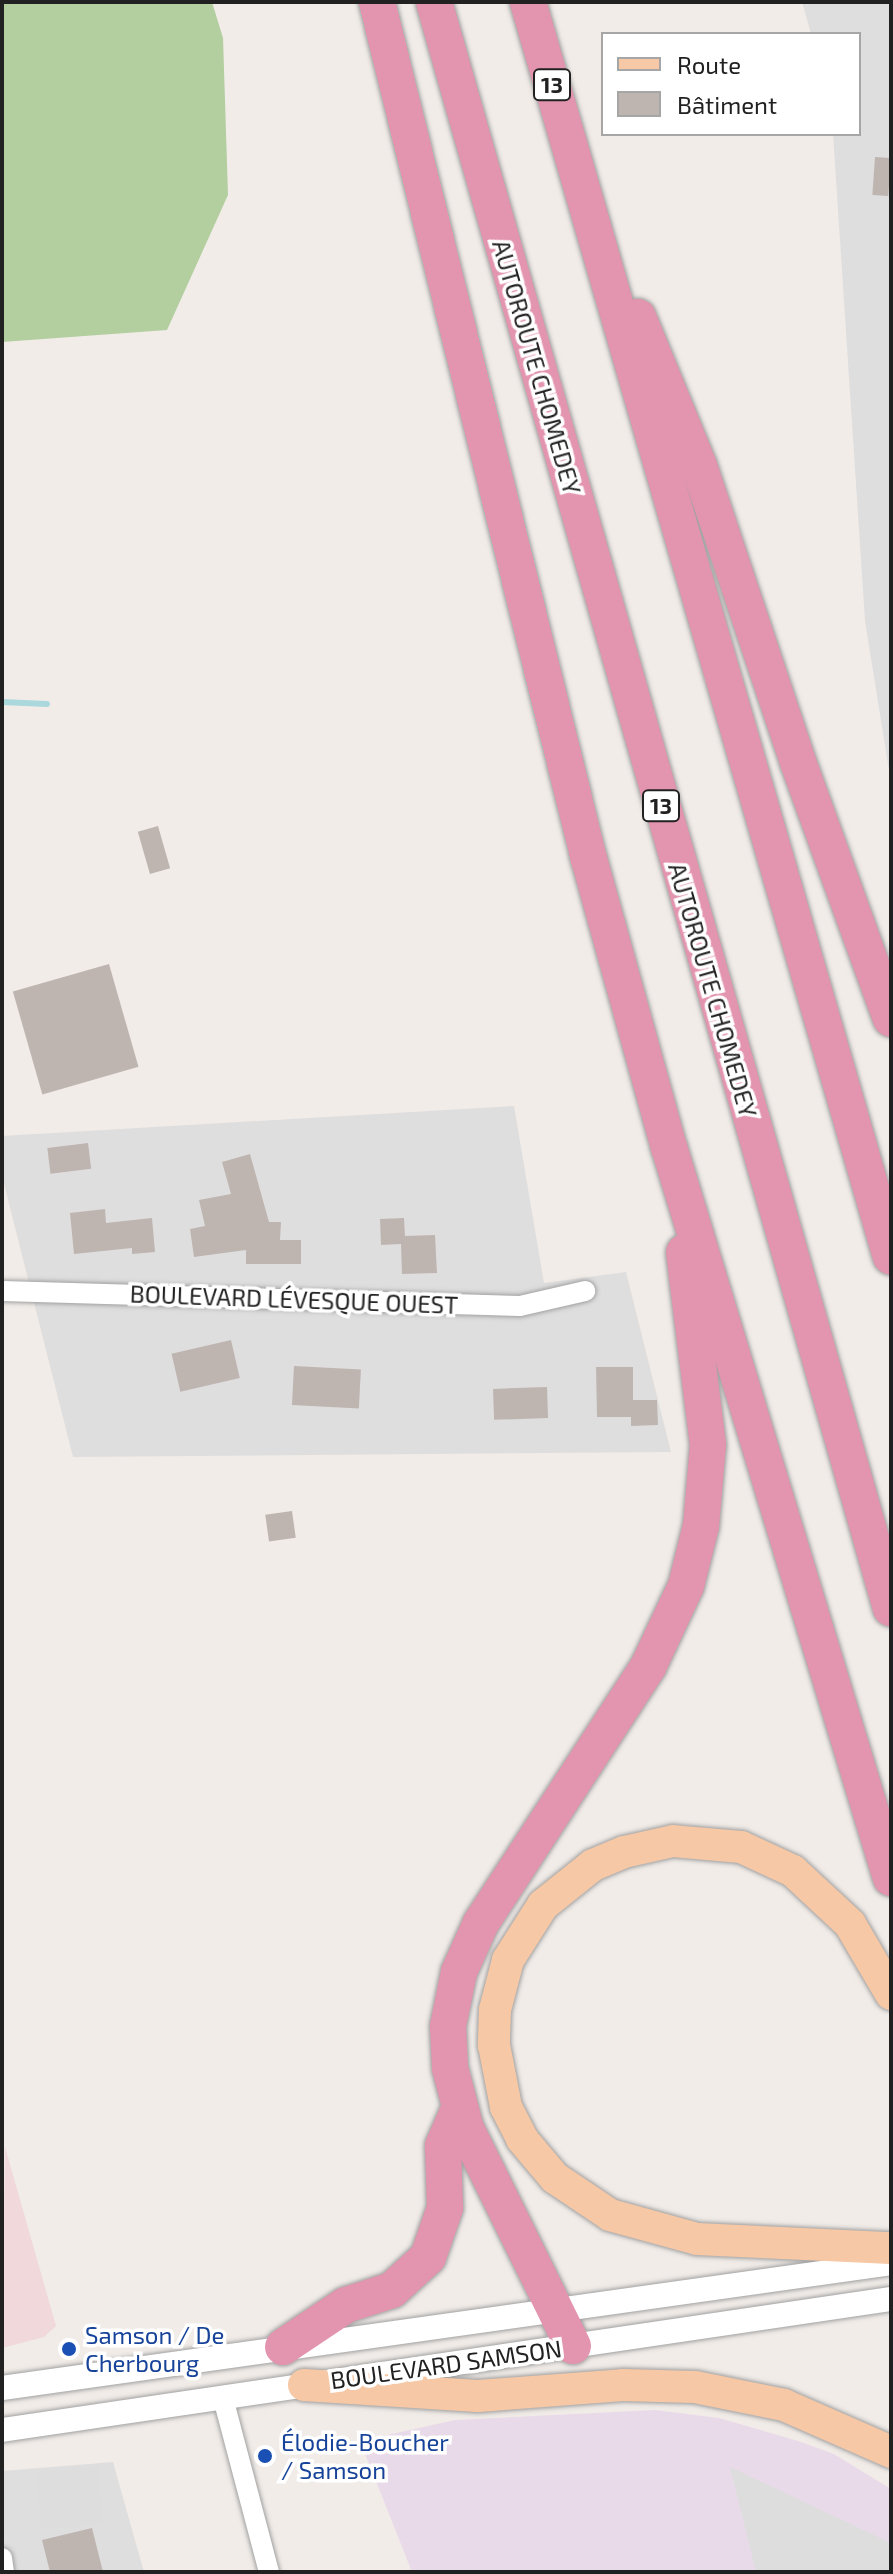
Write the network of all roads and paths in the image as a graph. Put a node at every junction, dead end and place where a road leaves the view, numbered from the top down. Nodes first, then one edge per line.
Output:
1 (377, 2) edge
2 (434, 2) edge
3 (528, 2) edge
4 (576, 167) junction
5 (891, 1019) edge
6 (669, 1147) junction
7 (891, 1257) edge
8 (2, 1291) edge
9 (585, 1291) dead end
10 (891, 1608) edge
11 (891, 1878) edge
12 (891, 1994) edge
13 (459, 2109) junction
14 (891, 2248) edge
15 (891, 2263) edge
16 (891, 2299) edge
17 (553, 2311) junction
18 (573, 2346) junction
19 (283, 2347) junction
20 (304, 2385) junction
21 (2, 2388) edge
22 (223, 2398) junction
23 (2, 2430) edge
24 (891, 2452) edge
25 (2, 2558) edge
26 (4, 2572) edge
27 (269, 2572) edge

1 - 6 highway
2 - 10 highway, AUTOROUTE CHOMEDEY / 13
3 - 4 highway, 13
4 - 5 highway
4 - 7 highway, 13
6 - 11 highway
6 - 13 highway
8 - 9 street, BOULEVARD LÉVESQUE OUEST
12 - 14 main road
13 - 17 highway
13 - 19 highway
15 - 17 street, BOULEVARD SAMSON
16 - 18 street, BOULEVARD SAMSON
17 - 18 highway
17 - 19 street, BOULEVARD SAMSON
18 - 20 street, BOULEVARD SAMSON
19 - 21 street, BOULEVARD SAMSON
20 - 22 street, BOULEVARD SAMSON
20 - 24 main road
22 - 23 street, BOULEVARD SAMSON
22 - 27 street
25 - 26 street

